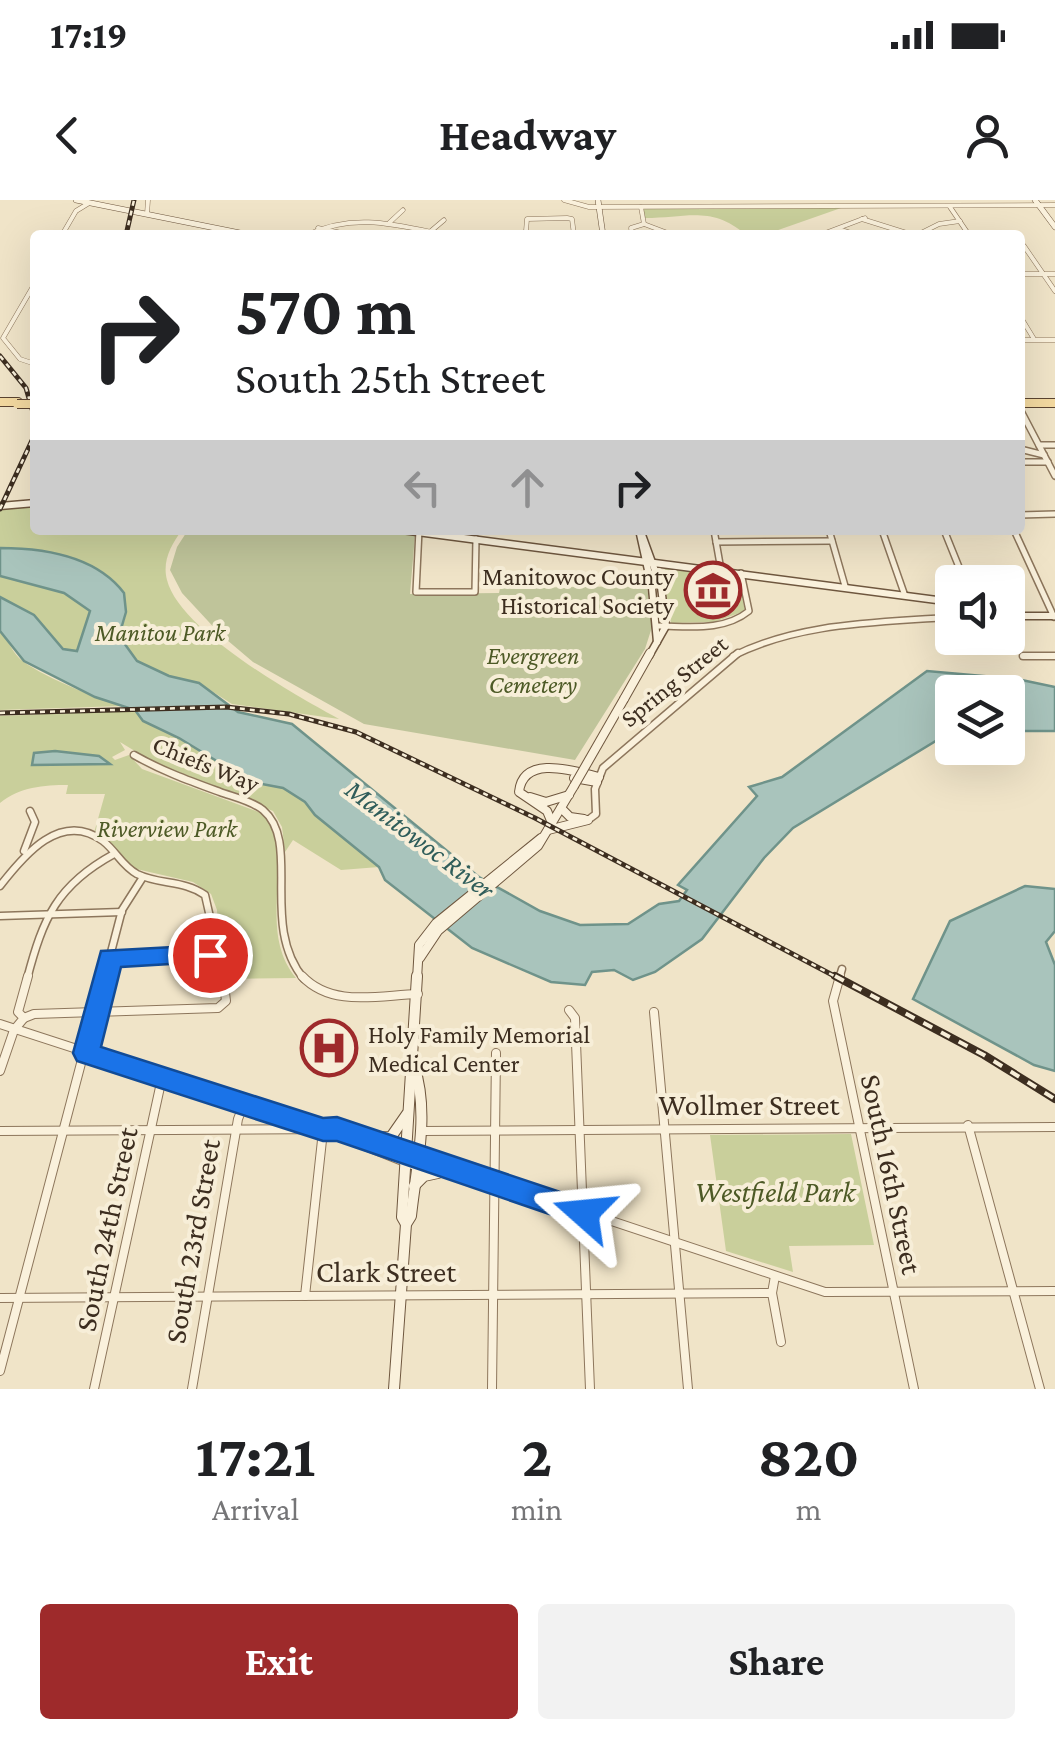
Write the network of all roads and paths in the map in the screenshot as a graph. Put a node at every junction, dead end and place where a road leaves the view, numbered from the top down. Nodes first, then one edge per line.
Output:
1 (76, 200) edge
2 (148, 200) edge
3 (564, 200) edge
4 (88, 202) junction
5 (1037, 203) edge
6 (598, 204) edge
7 (950, 206) junction
8 (1055, 206) edge
9 (641, 207) junction
10 (403, 210) dead end
11 (148, 214) junction
12 (444, 220) dead end
13 (960, 221) junction
14 (924, 222) dead end
15 (388, 224) junction
16 (644, 224) junction
17 (936, 226) junction
18 (1055, 227) edge
19 (318, 228) junction
20 (220, 229) joint
21 (837, 229) junction
22 (65, 230) edge
23 (225, 230) edge
24 (315, 230) edge
25 (327, 230) edge
26 (420, 230) edge
27 (432, 230) edge
28 (524, 230) edge
29 (573, 230) edge
30 (601, 230) edge
31 (631, 230) edge
32 (660, 230) edge
33 (834, 230) edge
34 (840, 230) edge
35 (900, 230) edge
36 (927, 230) edge
37 (966, 230) edge
38 (1025, 247) edge
39 (1025, 274) edge
40 (1043, 274) junction
41 (1055, 274) edge
42 (1055, 291) edge
43 (30, 292) edge
44 (1025, 324) edge
45 (1025, 340) edge
46 (1035, 340) junction
47 (1055, 340) edge
48 (30, 362) edge
49 (0, 403) edge
50 (30, 404) edge
51 (1055, 405) edge
52 (1025, 406) edge
53 (1025, 417) edge
54 (1038, 444) junction
55 (1055, 444) edge
56 (1025, 450) edge
57 (1046, 458) junction
58 (1025, 461) edge
59 (1055, 476) edge
60 (30, 503) edge
61 (0, 506) edge
62 (1025, 514) edge
63 (1055, 514) edge
64 (419, 535) edge
65 (444, 535) edge
66 (642, 535) edge
67 (715, 535) edge
68 (830, 535) edge
69 (884, 535) edge
70 (946, 535) edge
71 (1016, 535) edge
72 (476, 540) junction
73 (832, 541) junction
74 (716, 542) junction
75 (648, 562) junction
76 (670, 564) junction
77 (958, 565) edge
78 (721, 570) junction
79 (740, 573) junction
80 (658, 579) junction
81 (845, 586) junction
82 (904, 593) junction
83 (935, 599) edge
84 (1025, 616) edge
85 (1055, 617) edge
86 (935, 618) edge
87 (661, 626) junction
88 (1023, 656) dead end
89 (1055, 656) edge
90 (134, 756) dead end
91 (598, 780) junction
92 (571, 790) junction
93 (562, 808) junction
94 (30, 811) dead end
95 (588, 820) junction
96 (31, 831) junction
97 (547, 831) junction
98 (48, 837) junction
99 (114, 854) junction
100 (22, 856) junction
101 (142, 877) junction
102 (0, 886) edge
103 (122, 912) junction
104 (48, 915) junction
105 (0, 916) edge
106 (217, 954) junction
107 (110, 958) junction
108 (842, 969) dead end
109 (418, 994) junction
110 (569, 1010) dead end
111 (97, 1012) junction
112 (654, 1012) dead end
113 (24, 1018) junction
114 (0, 1024) edge
115 (14, 1030) junction
116 (86, 1053) junction
117 (496, 1053) dead end
118 (414, 1066) junction
119 (0, 1071) edge
120 (162, 1078) junction
121 (244, 1104) junction
122 (407, 1117) junction
123 (419, 1118) junction
124 (968, 1125) junction
125 (859, 1126) junction
126 (580, 1127) junction
127 (494, 1128) junction
128 (666, 1128) junction
129 (1055, 1128) edge
130 (443, 1129) junction
131 (150, 1130) junction
132 (236, 1130) junction
133 (323, 1130) junction
134 (0, 1131) edge
135 (65, 1131) junction
136 (418, 1131) junction
137 (362, 1138) junction
138 (410, 1158) junction
139 (438, 1173) junction
140 (494, 1184) junction
141 (414, 1186) junction
142 (584, 1213) junction
143 (406, 1224) junction
144 (676, 1244) junction
145 (775, 1276) junction
146 (1013, 1291) junction
147 (1055, 1291) edge
148 (893, 1292) junction
149 (772, 1293) junction
150 (586, 1294) junction
151 (680, 1294) junction
152 (492, 1295) junction
153 (305, 1296) junction
154 (401, 1296) junction
155 (114, 1297) junction
156 (207, 1297) junction
157 (0, 1298) edge
158 (20, 1298) junction
159 (780, 1342) dead end
160 (0, 1371) edge
161 (94, 1389) edge
162 (192, 1389) edge
163 (394, 1389) edge
164 (492, 1389) edge
165 (590, 1389) edge
166 (688, 1389) edge
167 (914, 1389) edge
168 (1040, 1389) edge

1 - 4 main road
2 - 11 street
3 - 6 street
4 - 11 main road
4 - 22 street
5 - 7 street
5 - 8 street
5 - 18 main road
6 - 9 street
6 - 30 main road
7 - 9 street
7 - 13 street
9 - 16 street
10 - 15 street
11 - 20 main road
12 - 27 street
13 - 17 street
13 - 37 street
14 - 17 street
15 - 19 street
15 - 26 street
16 - 31 street
16 - 32 street
17 - 36 street
19 - 24 street
19 - 25 street
20 - 23 main road
21 - 33 street
21 - 34 street
21 - 35 street
28 - 29 street
38 - 40 street
39 - 40 street
40 - 41 street
40 - 42 street
43 - 48 street
44 - 46 street
45 - 46 street
46 - 47 street
49 - 50 main road, bridge
51 - 52 main road
53 - 54 street
54 - 55 street
54 - 57 street
56 - 57 street
57 - 58 street
57 - 59 street
60 - 61 main road
62 - 63 street
64 - 72 street
65 - 72 main road
66 - 75 main road
67 - 74 street
68 - 73 street
69 - 82 street
70 - 77 street
71 - 85 street
72 - 75 main road
73 - 74 street
73 - 81 street
74 - 78 street
75 - 76 main road
75 - 80 main road
75 - 87 main road
76 - 78 main road
76 - 80 main road
78 - 79 main road
79 - 81 main road
79 - 87 street
80 - 87 main road
81 - 82 main road
82 - 83 main road
84 - 85 main road
86 - 91 street, Spring Street
87 - 92 main road, bridge
88 - 89 street
90 - 109 street, Chiefs Way
91 - 92 main road
91 - 95 street
91 - 97 main road
92 - 93 main road
93 - 95 main road
93 - 97 main road
94 - 96 street
95 - 97 main road
96 - 98 street
96 - 100 street
97 - 109 main road
98 - 99 street
98 - 100 street
99 - 101 street
99 - 104 street
100 - 102 street
101 - 103 street
101 - 106 street
103 - 104 street
103 - 107 street
104 - 105 street
104 - 113 street
106 - 107 street
106 - 111 street
107 - 111 street
108 - 125 street, South 16th Street
109 - 118 main road
110 - 126 street
111 - 113 street
111 - 116 street
112 - 128 street
113 - 115 street
114 - 115 street
115 - 116 street
115 - 119 street
116 - 120 street
116 - 135 street
117 - 127 street
118 - 122 main road
118 - 123 main road
120 - 121 street
120 - 131 street, South 24th Street
121 - 132 street, South 23rd Street
121 - 133 street
122 - 136 main road
122 - 137 main road
122 - 138 main road
123 - 130 street, Wollmer Street
123 - 136 main road
124 - 125 street, Wollmer Street
124 - 129 street, Wollmer Street
124 - 146 street
125 - 128 street, Wollmer Street
125 - 148 street, South 16th Street
126 - 127 street, Wollmer Street
126 - 128 street, Wollmer Street
126 - 142 street
127 - 130 street, Wollmer Street
127 - 140 street
128 - 144 street
130 - 136 street, Wollmer Street
131 - 132 street
131 - 135 street
131 - 155 street, South 24th Street
132 - 133 street
132 - 156 street, South 23rd Street
133 - 137 street
133 - 138 street
133 - 153 street
134 - 135 street
135 - 158 street
136 - 138 main road
137 - 138 street
138 - 139 street
138 - 140 street
138 - 141 main road
138 - 143 main road
139 - 140 street
139 - 141 main road
140 - 142 street
140 - 152 street
141 - 143 main road
142 - 144 street
142 - 150 street
143 - 154 main road
144 - 145 street
144 - 151 street
145 - 148 street
145 - 149 street
146 - 147 street
146 - 148 street
146 - 168 street
148 - 167 street, South 16th Street
149 - 151 street, Clark Street
149 - 159 street
150 - 151 street, Clark Street
150 - 152 street, Clark Street
150 - 165 street
151 - 166 street
152 - 154 street, Clark Street
152 - 164 street
153 - 154 street, Clark Street
153 - 156 street, Clark Street
154 - 163 main road
155 - 156 street, Clark Street
155 - 158 street, Clark Street
155 - 161 street, South 24th Street
156 - 162 street, South 23rd Street
157 - 158 street, Clark Street
158 - 160 street

